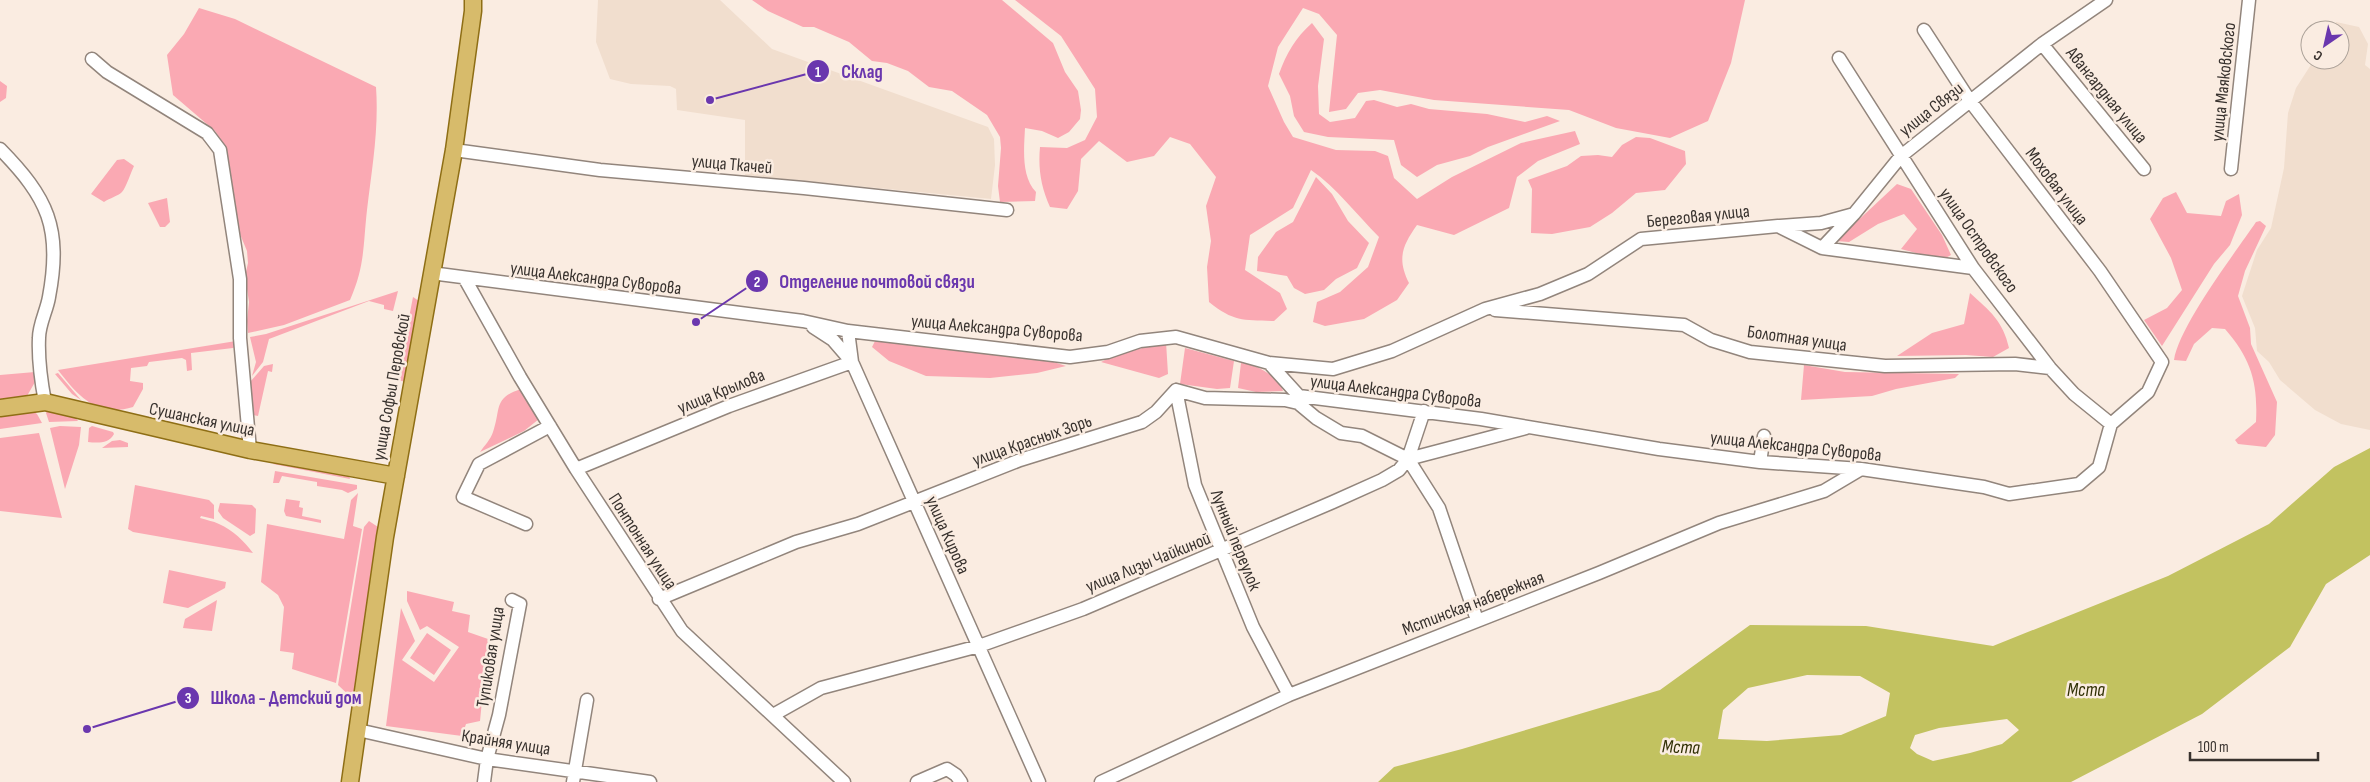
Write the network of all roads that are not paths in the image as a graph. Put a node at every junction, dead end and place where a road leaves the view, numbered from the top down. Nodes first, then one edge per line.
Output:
1 (473, 0) edge
2 (2106, 0) edge
3 (2249, 0) edge
4 (1924, 30) dead end
5 (2042, 44) junction
6 (1840, 58) dead end
7 (92, 59) dead end
8 (1970, 100) junction
9 (0, 149) edge
10 (454, 150) junction
11 (1901, 156) junction
12 (2144, 169) dead end
13 (2231, 169) dead end
14 (1007, 210) dead end
15 (1854, 214) junction
16 (1778, 226) junction
17 (1822, 248) junction
18 (1973, 268) junction
19 (431, 273) junction
20 (465, 279) junction
21 (1485, 309) junction
22 (803, 321) junction
23 (848, 331) junction
24 (852, 362) junction
25 (1269, 362) junction
26 (2050, 368) junction
27 (1176, 390) junction
28 (45, 402) junction
29 (0, 408) edge
30 (1424, 411) junction
31 (2111, 424) junction
32 (550, 426) junction
33 (1530, 427) junction
34 (1764, 436) dead end
35 (250, 450) junction
36 (1408, 460) junction
37 (1760, 462) junction
38 (576, 469) junction
39 (1861, 469) junction
40 (396, 476) junction
41 (914, 501) junction
42 (526, 524) dead end
43 (1221, 552) junction
44 (659, 599) junction
45 (512, 600) dead end
46 (1477, 620) junction
47 (979, 646) junction
48 (1289, 694) junction
49 (587, 700) dead end
50 (773, 715) junction
51 (358, 730) junction
52 (487, 759) junction
53 (574, 776) edge
54 (838, 780) edge
55 (1109, 781) edge
56 (350, 782) edge
57 (484, 782) edge
58 (650, 782) edge
59 (917, 782) edge
60 (961, 782) edge
61 (1039, 782) edge

1 - 10 main road, улица Софьи Перовской
2 - 5 street, улица Связи
3 - 13 street, улица Маяковского
4 - 8 street, Моховая улица
5 - 8 street, улица Связи
5 - 12 street, Авангардная улица
6 - 11 street, улица Островского
7 - 35 street
8 - 11 street, улица Связи
8 - 31 street, Моховая улица
9 - 28 street
10 - 14 street, улица Ткачей
10 - 19 main road, улица Софьи Перовской
11 - 15 street, улица Связи
11 - 18 street, улица Островского
15 - 16 street
15 - 17 street, улица Связи
16 - 17 street
16 - 21 street, Береговая улица
17 - 18 street
18 - 26 street, улица Островского
19 - 20 street, улица Александра Суворова
19 - 40 main road, улица Софьи Перовской
20 - 22 street, улица Александра Суворова
20 - 32 street, Понтонная улица
21 - 25 street, Береговая улица
21 - 26 street, Болотная улица
22 - 23 street, улица Александра Суворова
22 - 24 street, улица Кирова
23 - 24 street
23 - 25 street, улица Александра Суворова
24 - 38 street, улица Крылова
24 - 41 street, улица Кирова
25 - 30 street, улица Александра Суворова
26 - 31 street, улица Островского
27 - 36 street
27 - 41 street, улица Красных Зорь
27 - 43 street, Лунный переулок
28 - 29 main road, Сушанская улица
28 - 35 main road, Сушанская улица
30 - 33 street, улица Александра Суворова
30 - 36 street
31 - 39 street, улица Александра Суворова
32 - 38 street, Понтонная улица
32 - 42 street
33 - 36 street, улица Лизы Чайкиной
33 - 37 street, улица Александра Суворова
34 - 37 street
35 - 40 main road, Сушанская улица
36 - 43 street, улица Лизы Чайкиной
36 - 46 street
37 - 39 street, улица Александра Суворова
38 - 44 street, Понтонная улица
39 - 46 street, Мстинская набережная
40 - 51 main road, улица Софьи Перовской
41 - 44 street, улица Красных Зорь
41 - 47 street, улица Кирова
43 - 47 street, улица Лизы Чайкиной
43 - 48 street, Лунный переулок
44 - 50 street, Понтонная улица
45 - 52 street, Тупиковая улица
46 - 48 street, Мстинская набережная
47 - 50 street, улица Лизы Чайкиной
47 - 61 street, улица Кирова
48 - 55 street, Мстинская набережная
49 - 53 street
50 - 54 street, Понтонная улица
51 - 52 street, Крайняя улица
51 - 56 main road, улица Софьи Перовской
52 - 53 street, Крайняя улица
52 - 57 street, Тупиковая улица
53 - 58 street, Крайняя улица
59 - 60 street

